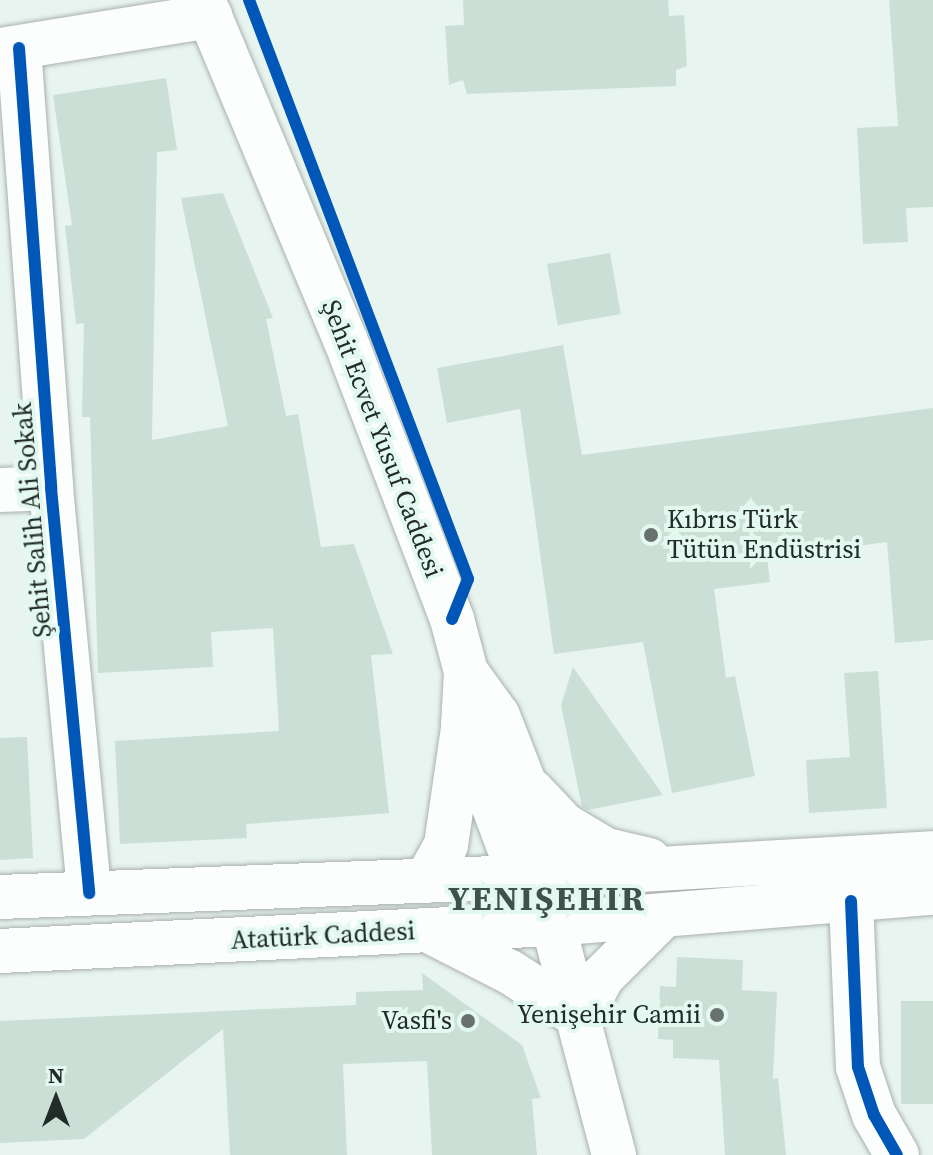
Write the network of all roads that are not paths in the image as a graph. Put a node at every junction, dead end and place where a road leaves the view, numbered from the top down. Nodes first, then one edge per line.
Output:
1 (206, 8) edge
2 (10, 49) edge
3 (51, 488) junction
4 (0, 490) edge
5 (466, 672) junction
6 (463, 725) junction
7 (525, 784) junction
8 (933, 853) edge
9 (677, 867) junction
10 (540, 876) junction
11 (426, 881) junction
12 (89, 893) junction
13 (933, 893) edge
14 (0, 897) edge
15 (851, 901) junction
16 (664, 915) junction
17 (553, 924) junction
18 (429, 931) junction
19 (0, 951) edge
20 (581, 1018) junction
21 (614, 1155) edge
22 (897, 1155) edge

1 - 2 main road
1 - 5 main road, Şehit Ecvet Yusuf Caddesi
2 - 3 main road, Şehit Salih Ali Sokak
3 - 4 main road
3 - 12 main road, Şehit Salih Ali Sokak
5 - 6 main road
5 - 7 main road, Şehit Ecvet Yusuf Caddesi
6 - 10 main road
6 - 11 main road
7 - 9 main road
7 - 10 main road, Şehit Ecvet Yusuf Caddesi
8 - 9 main road, Atatürk Caddesi
9 - 10 main road, Atatürk Caddesi
10 - 11 main road, Atatürk Caddesi
10 - 17 main road, Şehit Ecvet Yusuf Caddesi
11 - 12 main road, Atatürk Caddesi
12 - 14 main road, Atatürk Caddesi
13 - 15 main road, Atatürk Caddesi
15 - 16 main road, Atatürk Caddesi
15 - 22 main road
16 - 17 main road, Atatürk Caddesi
16 - 20 main road
17 - 18 main road, Atatürk Caddesi
17 - 20 main road, Şehit Ecvet Yusuf Caddesi
18 - 19 main road, Atatürk Caddesi
18 - 20 main road
20 - 21 main road, Şehit Ecvet Yusuf Caddesi

